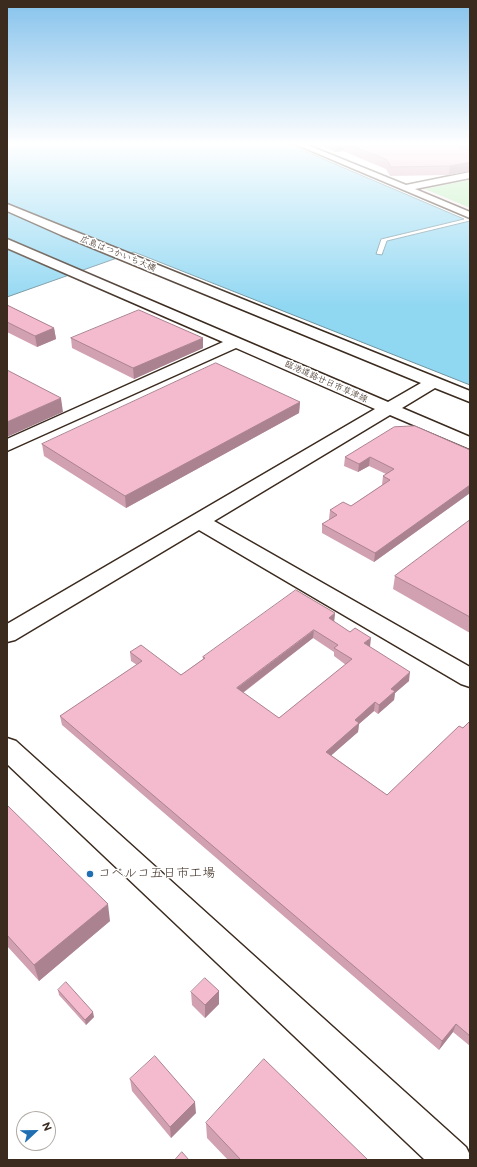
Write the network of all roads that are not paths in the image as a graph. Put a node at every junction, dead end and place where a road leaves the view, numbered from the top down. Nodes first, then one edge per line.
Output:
1 (431, 198) edge
2 (7, 207) edge
3 (470, 215) edge
4 (7, 243) edge
5 (236, 342) junction
6 (434, 382) junction
7 (470, 396) edge
8 (389, 409) junction
9 (470, 444) edge
10 (7, 446) edge
11 (199, 521) junction
12 (7, 634) edge
13 (470, 678) edge
14 (7, 748) edge
15 (452, 1160) edge

1 - 3 street
2 - 6 street, 広島はつかいち大橋
4 - 5 street, 臨港道路廿日市草津線
5 - 8 street, 臨港道路廿日市草津線
5 - 10 street
6 - 7 street
6 - 8 street
8 - 9 street, 臨港道路廿日市草津線
8 - 11 street
11 - 12 street
11 - 13 street
14 - 15 street

